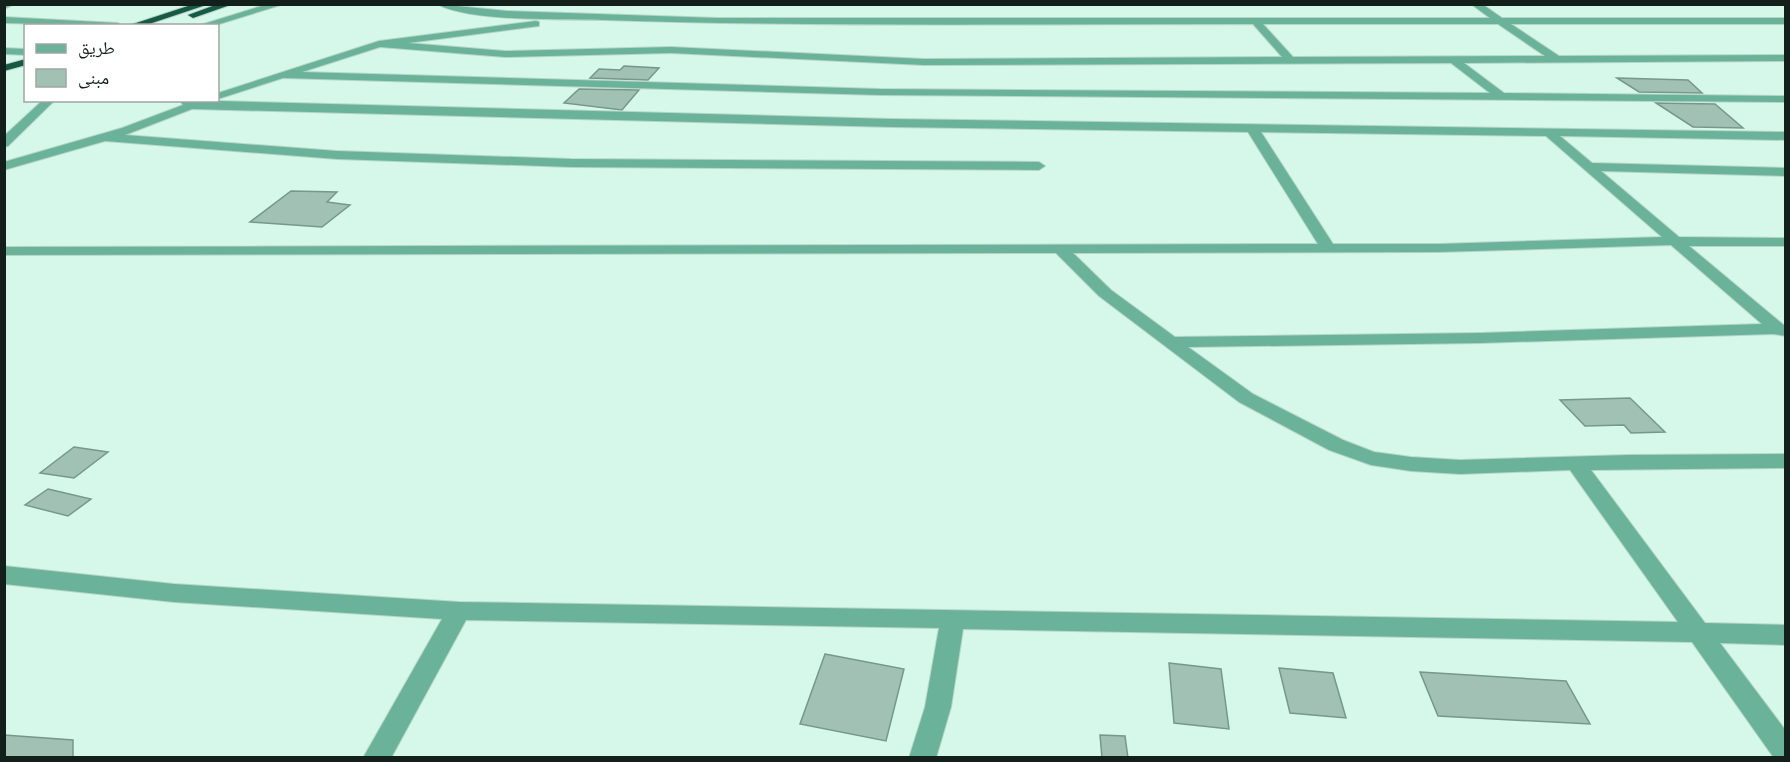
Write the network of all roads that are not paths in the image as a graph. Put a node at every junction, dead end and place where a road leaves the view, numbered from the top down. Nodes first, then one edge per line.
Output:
1 (9, 4) edge
2 (205, 4) edge
3 (229, 4) edge
4 (280, 4) edge
5 (441, 4) edge
6 (1475, 4) edge
7 (613, 5) edge
8 (4, 6) edge
9 (580, 17) junction
10 (1499, 20) junction
11 (4, 21) edge
12 (1785, 21) edge
13 (1256, 22) junction
14 (72, 24) edge
15 (138, 24) edge
16 (163, 24) edge
17 (208, 24) edge
18 (379, 44) junction
19 (4, 51) edge
20 (24, 54) edge
21 (24, 55) edge
22 (1785, 58) edge
23 (1290, 60) junction
24 (1558, 60) junction
25 (4, 61) edge
26 (1455, 61) junction
27 (24, 63) edge
28 (4, 68) edge
29 (278, 75) junction
30 (884, 77) junction
31 (219, 96) edge
32 (1502, 97) junction
33 (1785, 99) edge
34 (48, 102) edge
35 (188, 103) edge
36 (797, 106) junction
37 (1252, 128) junction
38 (1548, 132) junction
39 (1785, 136) edge
40 (102, 137) junction
41 (4, 143) edge
42 (4, 166) edge
43 (1038, 166) dead end
44 (1589, 167) junction
45 (1785, 172) edge
46 (1674, 241) junction
47 (1785, 242) edge
48 (1059, 248) junction
49 (1328, 248) junction
50 (6, 251) edge
51 (1781, 332) edge
52 (1170, 342) junction
53 (1785, 461) edge
54 (1576, 464) junction
55 (4, 576) edge
56 (459, 611) junction
57 (952, 619) junction
58 (1697, 633) junction
59 (1785, 636) edge
60 (1785, 753) edge
61 (376, 758) edge
62 (922, 758) edge

1 - 8 street
2 - 15 highway
3 - 16 highway
4 - 17 street
5 - 9 street
6 - 10 street
7 - 9 street
9 - 13 street
9 - 18 street
10 - 12 street
10 - 13 street
10 - 24 street
11 - 14 street
13 - 23 street
18 - 29 street
18 - 30 street
19 - 20 street
21 - 25 highway
22 - 24 street
23 - 26 street
23 - 30 street
24 - 26 street
26 - 32 street
27 - 28 highway
29 - 31 street
29 - 36 street
30 - 32 street
30 - 36 street
32 - 33 street
34 - 41 street
35 - 36 street
35 - 40 street
36 - 37 street
37 - 38 street
37 - 49 street
38 - 39 street
38 - 44 street
40 - 42 street
40 - 43 street
44 - 45 street
44 - 46 street
46 - 47 street
46 - 49 street
46 - 51 street
48 - 49 street
48 - 50 street
48 - 52 street
51 - 52 street
52 - 54 street
53 - 54 street
54 - 58 street
55 - 56 street
56 - 57 street
56 - 61 street
57 - 58 street
57 - 62 street
58 - 59 street
58 - 60 street

